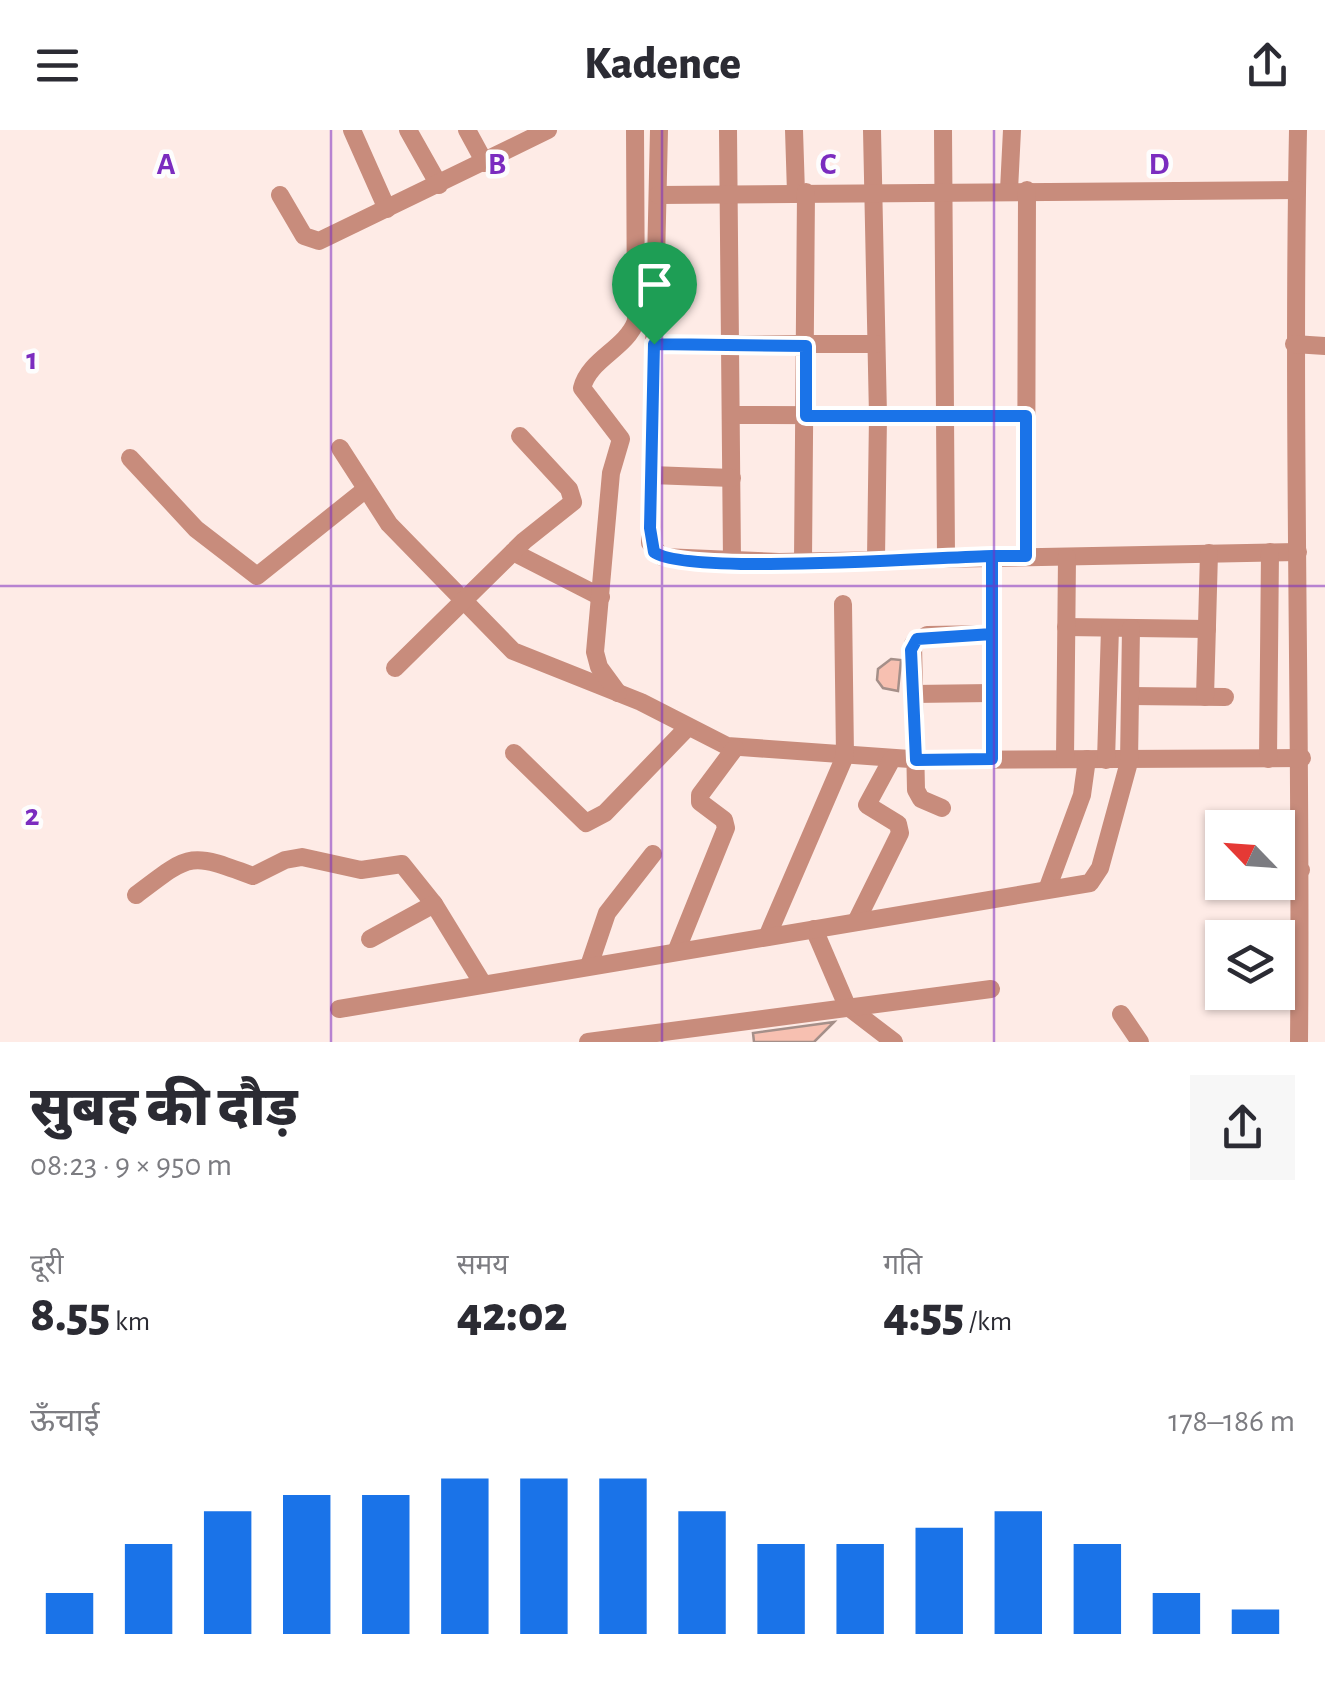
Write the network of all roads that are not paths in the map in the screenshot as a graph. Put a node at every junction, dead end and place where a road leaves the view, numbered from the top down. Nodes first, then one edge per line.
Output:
1 (352, 130) edge
2 (408, 130) edge
3 (467, 130) edge
4 (548, 130) edge
5 (635, 130) edge
6 (659, 130) edge
7 (728, 130) edge
8 (794, 130) edge
9 (872, 130) edge
10 (943, 130) edge
11 (1012, 130) edge
12 (1298, 130) edge
13 (485, 163) junction
14 (439, 185) junction
15 (944, 190) junction
16 (1018, 190) junction
17 (1297, 190) junction
18 (872, 191) junction
19 (801, 192) junction
20 (280, 194) dead end
21 (731, 194) junction
22 (658, 195) junction
23 (388, 209) junction
24 (654, 344) junction
25 (876, 344) junction
26 (1294, 344) junction
27 (731, 346) junction
28 (806, 346) junction
29 (1325, 346) edge
30 (732, 416) junction
31 (806, 416) junction
32 (878, 416) junction
33 (948, 416) junction
34 (1026, 416) junction
35 (520, 436) dead end
36 (340, 448) dead end
37 (130, 458) dead end
38 (651, 475) junction
39 (732, 478) junction
40 (366, 490) junction
41 (513, 552) junction
42 (1270, 552) junction
43 (1298, 552) junction
44 (1209, 553) junction
45 (992, 556) junction
46 (1026, 556) junction
47 (946, 557) junction
48 (1066, 557) junction
49 (876, 559) junction
50 (732, 561) junction
51 (803, 561) junction
52 (601, 598) junction
53 (464, 601) junction
54 (843, 604) dead end
55 (1066, 628) junction
56 (1110, 628) junction
57 (1130, 628) junction
58 (1207, 629) junction
59 (992, 634) junction
60 (396, 668) dead end
61 (618, 693) junction
62 (992, 693) junction
63 (913, 694) junction
64 (1130, 696) junction
65 (1206, 697) junction
66 (1225, 698) dead end
67 (688, 726) junction
68 (735, 748) junction
69 (514, 753) dead end
70 (846, 756) junction
71 (892, 758) junction
72 (1302, 758) junction
73 (992, 759) junction
74 (1065, 759) junction
75 (1087, 759) junction
76 (1268, 759) junction
77 (916, 760) junction
78 (1106, 760) junction
79 (1129, 762) junction
80 (942, 808) dead end
81 (653, 854) dead end
82 (1295, 870) edge
83 (1301, 870) junction
84 (1048, 887) junction
85 (136, 895) dead end
86 (434, 904) junction
87 (856, 922) junction
88 (814, 929) junction
89 (767, 937) junction
90 (370, 939) dead end
91 (676, 952) junction
92 (589, 966) junction
93 (483, 984) junction
94 (991, 989) dead end
95 (846, 1006) junction
96 (338, 1008) dead end
97 (1121, 1014) dead end
98 (739, 1020) junction
99 (588, 1042) edge
100 (733, 1042) edge
101 (894, 1042) edge
102 (1140, 1042) edge
103 (1300, 1042) edge

1 - 23 street
2 - 14 street
3 - 13 street
4 - 13 street
5 - 52 street
6 - 22 street
7 - 21 street
8 - 19 street
9 - 18 street
10 - 15 street
11 - 16 street
12 - 17 street
13 - 14 street
14 - 23 street
15 - 16 street
15 - 18 street
15 - 33 street
16 - 17 street
16 - 34 street
17 - 26 street
18 - 19 street
18 - 25 street
19 - 21 street
19 - 28 street
20 - 23 street
21 - 22 street
21 - 27 street
22 - 24 street
24 - 27 street
24 - 38 street
25 - 28 street
25 - 32 street
26 - 29 street
26 - 43 street
27 - 28 street
27 - 30 street
28 - 31 street
30 - 31 street
30 - 39 street
31 - 32 street
31 - 51 street
32 - 33 street
32 - 49 street
33 - 34 street
33 - 47 street
34 - 46 street
35 - 41 street
36 - 40 street
37 - 40 street
38 - 39 street
38 - 50 street
39 - 50 street
40 - 53 street
41 - 52 street
41 - 53 street
42 - 43 street
42 - 44 street
42 - 76 street
43 - 72 street
44 - 48 street
44 - 58 street
45 - 46 street
45 - 47 street
45 - 59 street
46 - 48 street
47 - 49 street
48 - 55 street
49 - 51 street
50 - 51 street
52 - 61 street
53 - 60 street
53 - 61 street
54 - 70 street
55 - 56 street
55 - 74 street
56 - 57 street
56 - 78 street
57 - 58 street
57 - 64 street
58 - 65 street
59 - 62 street
59 - 63 street
61 - 67 street
62 - 63 street
62 - 73 street
63 - 77 street
64 - 65 street
64 - 79 street
65 - 66 street
67 - 68 street
67 - 69 street
68 - 70 street
68 - 91 street
70 - 71 street
70 - 89 street
71 - 77 street
71 - 87 street
72 - 76 street
72 - 83 street
73 - 74 street
73 - 77 street
74 - 75 street
75 - 78 street
75 - 84 street
76 - 79 street
77 - 80 street
78 - 79 street
79 - 84 street
81 - 92 street
82 - 83 street
83 - 103 street
84 - 87 street
85 - 86 street
86 - 90 street
86 - 93 street
87 - 88 street
88 - 89 street
88 - 95 street
89 - 91 street
91 - 92 street
92 - 93 street
93 - 96 street
94 - 95 street
95 - 98 street
95 - 101 street
97 - 102 street
98 - 99 street
98 - 100 street

